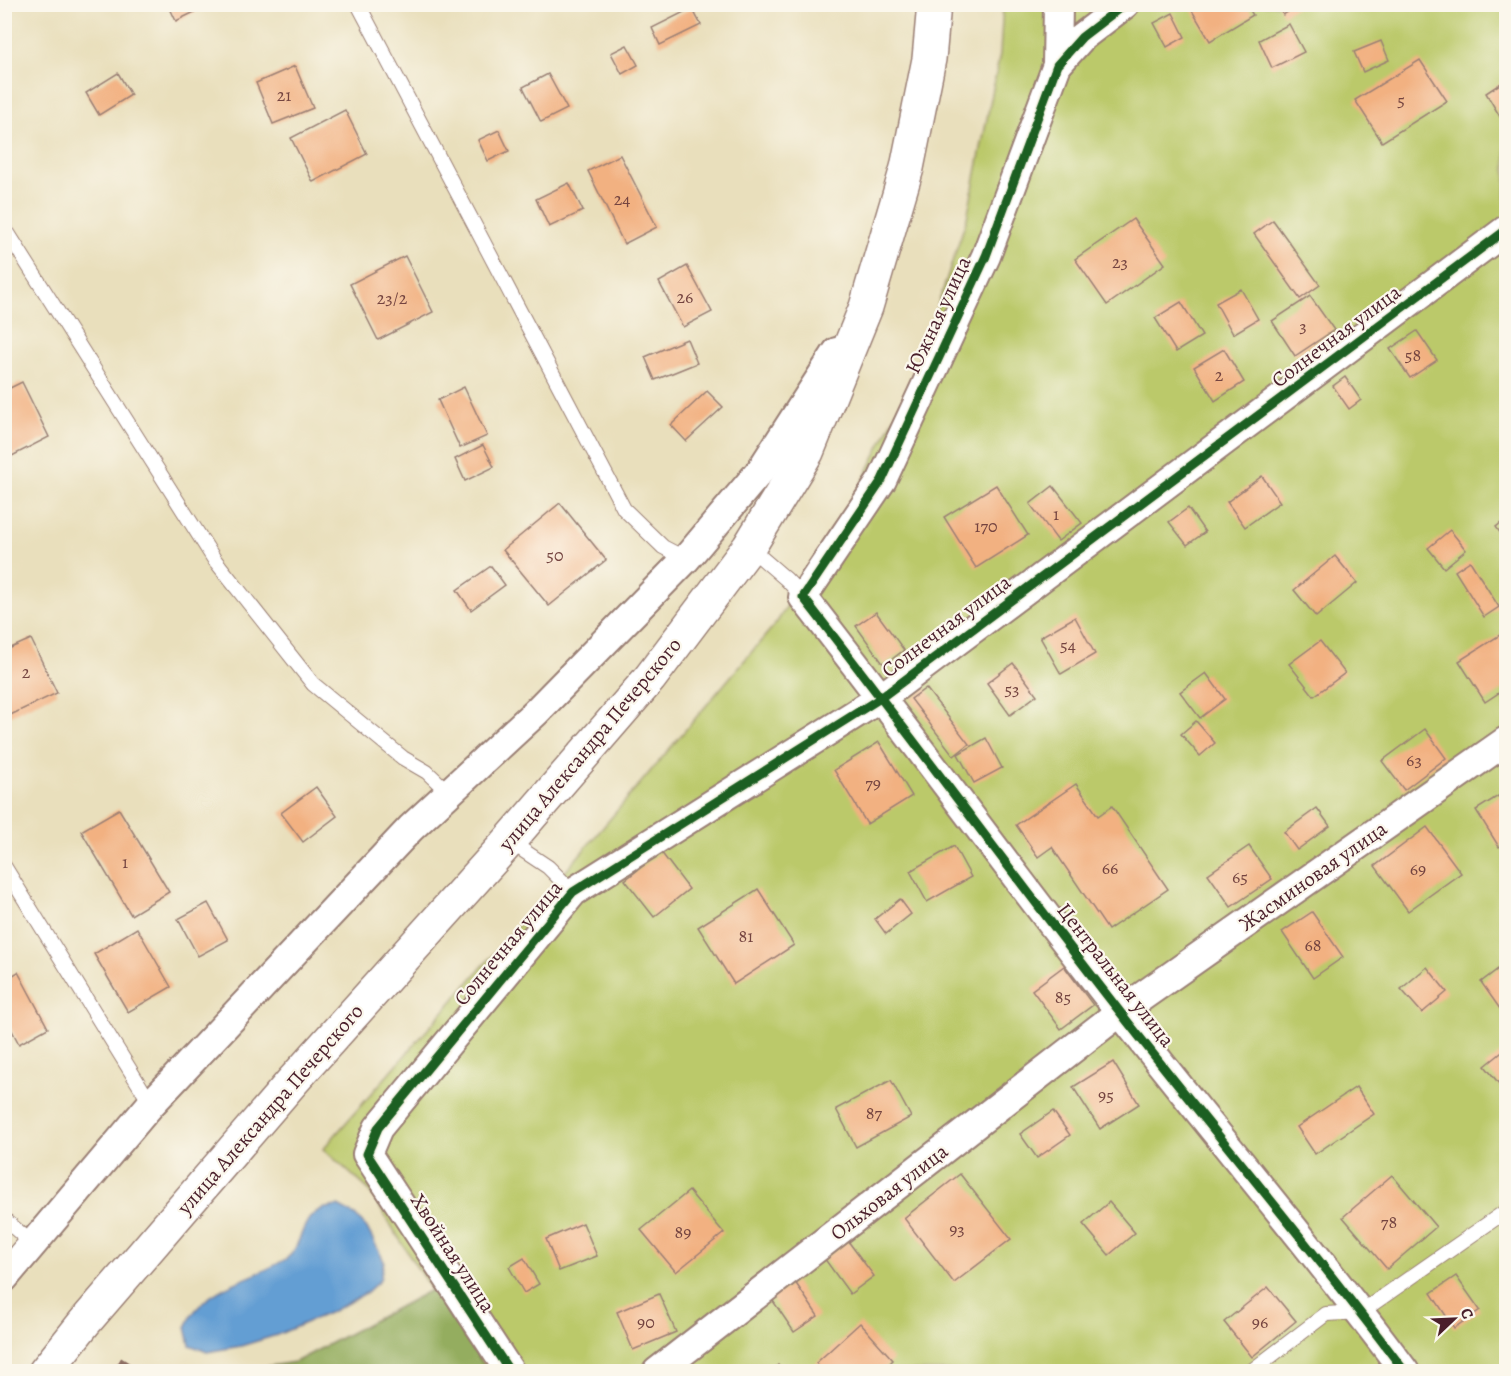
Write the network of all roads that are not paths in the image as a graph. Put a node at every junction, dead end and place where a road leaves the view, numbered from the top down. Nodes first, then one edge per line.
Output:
1 (358, 4) edge
2 (934, 4) edge
3 (1058, 4) edge
4 (1125, 4) edge
5 (1057, 65) junction
6 (4, 227) edge
7 (1506, 230) edge
8 (866, 307) junction
9 (749, 546) junction
10 (686, 559) junction
11 (802, 597) junction
12 (882, 697) junction
13 (1506, 741) edge
14 (449, 793) junction
15 (509, 841) junction
16 (4, 866) edge
17 (573, 892) junction
18 (1120, 1012) junction
19 (151, 1104) junction
20 (366, 1154) joint
21 (1506, 1211) edge
22 (4, 1219) edge
23 (33, 1244) junction
24 (4, 1278) edge
25 (1361, 1312) junction
26 (45, 1371) edge
27 (510, 1371) edge
28 (657, 1371) edge
29 (1250, 1371) edge
30 (1405, 1371) edge

1 - 10 lane
2 - 8 main road, улица Александра Печерского
3 - 5 street, Южная улица
4 - 5 street, Южная улица
5 - 11 street, Южная улица
6 - 14 lane
7 - 12 street, Солнечная улица
8 - 9 main road, улица Александра Печерского
8 - 10 street
9 - 11 lane
9 - 15 main road, улица Александра Печерского
10 - 14 street
11 - 12 street, Центральная улица
12 - 17 street, Солнечная улица
12 - 18 street, Центральная улица
13 - 18 street, Жасминовая улица
14 - 19 street
15 - 17 lane
15 - 26 main road, улица Александра Печерского
16 - 19 lane
17 - 20 street, Солнечная улица
18 - 25 street, Центральная улица
18 - 28 street, Ольховая улица
19 - 23 street
20 - 27 street, Хвойная улица
21 - 25 lane
22 - 23 lane
23 - 24 street
25 - 29 lane
25 - 30 street, Центральная улица

